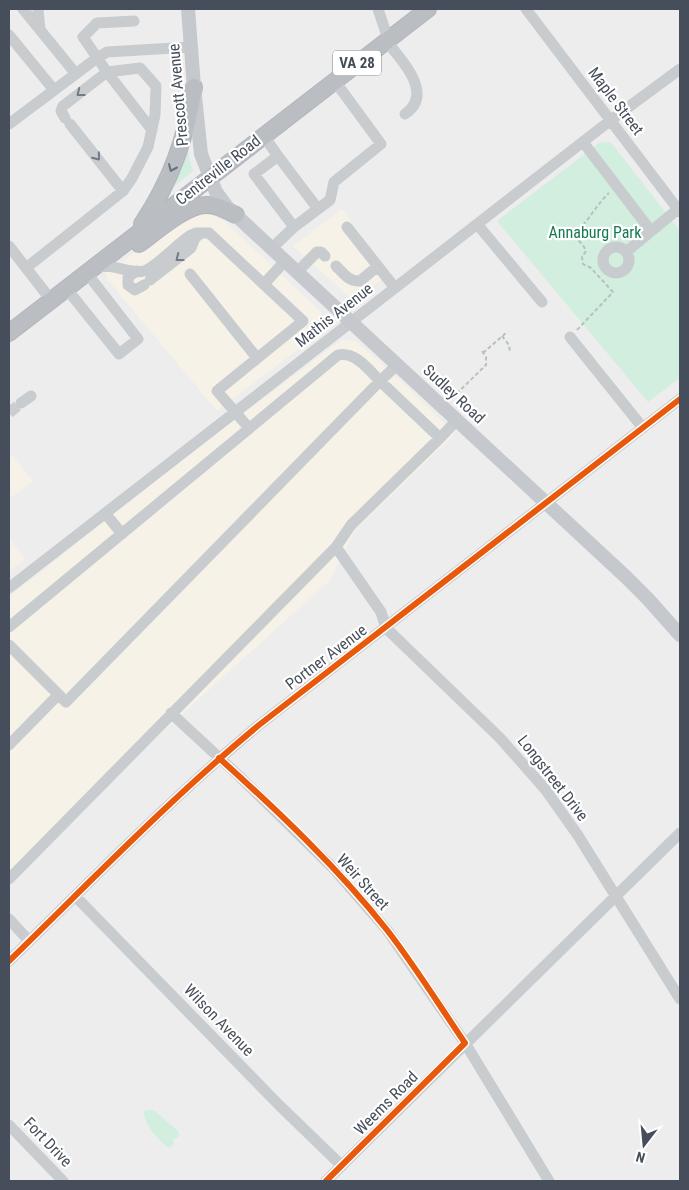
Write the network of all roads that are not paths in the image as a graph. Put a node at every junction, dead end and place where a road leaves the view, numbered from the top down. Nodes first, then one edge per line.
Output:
1 (23, 9) edge
2 (38, 9) edge
3 (188, 9) edge
4 (378, 9) edge
5 (428, 9) edge
6 (526, 9) edge
7 (134, 21) dead end
8 (40, 30) junction
9 (9, 35) edge
10 (387, 40) junction
11 (191, 47) junction
12 (97, 58) junction
13 (680, 69) edge
14 (107, 72) junction
15 (76, 74) junction
16 (334, 80) junction
17 (194, 87) junction
18 (54, 90) junction
19 (405, 114) dead end
20 (611, 120) junction
21 (9, 124) edge
22 (152, 130) junction
23 (263, 135) junction
24 (583, 142) junction
25 (278, 156) junction
26 (209, 176) junction
27 (123, 191) junction
28 (318, 209) junction
29 (679, 211) edge
30 (236, 215) junction
31 (477, 224) junction
32 (294, 227) junction
33 (347, 227) dead end
34 (651, 231) junction
35 (134, 235) junction
36 (9, 246) edge
37 (272, 248) junction
38 (626, 252) dead end
39 (325, 256) dead end
40 (285, 261) junction
41 (336, 266) dead end
42 (378, 266) junction
43 (93, 267) junction
44 (26, 268) junction
45 (297, 272) junction
46 (190, 274) dead end
47 (264, 284) junction
48 (66, 288) junction
49 (395, 288) junction
50 (51, 300) junction
51 (542, 302) dead end
52 (351, 322) junction
53 (9, 333) edge
54 (570, 337) road end
55 (257, 358) junction
56 (397, 365) junction
57 (380, 381) junction
58 (31, 396) dead end
59 (680, 399) edge
60 (21, 403) tunnel mouth
61 (235, 412) junction
62 (457, 420) junction
63 (249, 428) junction
64 (643, 428) junction
65 (440, 438) junction
66 (546, 504) junction
67 (105, 514) junction
68 (122, 534) junction
69 (336, 548) junction
70 (9, 588) edge
71 (9, 627) edge
72 (386, 628) junction
73 (680, 634) edge
74 (9, 644) edge
75 (58, 694) junction
76 (171, 713) junction
77 (9, 745) edge
78 (220, 758) junction
79 (680, 833) edge
80 (9, 879) edge
81 (75, 896) junction
82 (615, 897) junction
83 (9, 919) edge
84 (29, 941) junction
85 (9, 961) edge
86 (680, 999) edge
87 (465, 1043) junction
88 (9, 1125) edge
89 (342, 1166) junction
90 (63, 1181) edge
91 (326, 1181) edge
92 (549, 1181) edge

1 - 8 street
2 - 8 street
3 - 11 main road, Prescott Avenue
4 - 10 street
5 - 10 highway, Centreville Road / VA 28
6 - 20 street, Maple Street
7 - 12 street
8 - 15 street
9 - 18 street
10 - 16 highway, Centreville Road / VA 28
10 - 19 street
11 - 12 street
11 - 17 main road, Prescott Avenue
12 - 14 street
12 - 15 street
13 - 20 street, Mathis Avenue
14 - 22 street
14 - 22 street
14 -> 27 street
15 - 18 street
16 - 23 highway, Centreville Road / VA 28
16 - 28 street
17 - 26 main road, Prescott Avenue
17 -> 35 highway
18 - 21 street
20 - 24 street, Mathis Avenue
20 - 29 street, Maple Street
22 - 27 street
23 - 25 street
23 - 26 highway, Centreville Road / VA 28
24 - 31 street, Mathis Avenue
24 - 34 street
25 - 28 street
25 - 32 street
26 - 30 main road, Sudley Road
26 - 35 highway, Centreville Road / VA 28
27 - 44 street
28 - 32 street
29 - 34 street
30 - 37 main road, Sudley Road
30 - 43 highway
31 - 49 street, Mathis Avenue
31 - 51 street
32 - 37 street
33 - 42 street
34 - 38 street
35 - 43 highway, Centreville Road / VA 28
36 - 44 street
37 - 40 main road, Sudley Road
39 - 45 street
40 - 45 main road, Sudley Road
40 - 47 street
41 - 42 street
42 - 49 street
43 - 47 street
43 - 48 highway, Centreville Road / VA 28
43 - 48 street
44 - 50 street
45 - 52 main road, Sudley Road
46 - 55 street
47 - 55 street
48 - 50 highway, Centreville Road / VA 28
49 - 52 street, Mathis Avenue
50 - 53 highway, Centreville Road / VA 28
52 - 56 main road, Sudley Road
52 - 61 street, Mathis Avenue
54 - 64 street
55 - 61 street
56 - 57 street
56 - 62 main road, Sudley Road
57 - 63 street
57 - 65 street
57 - 75 street
58 - 60 street
59 - 64 street, Portner Avenue
61 - 63 street
61 - 67 street, Mathis Avenue
62 - 65 street
62 - 66 main road, Sudley Road
63 - 68 street
64 - 66 street, Portner Avenue
65 - 69 street
66 - 72 street, Portner Avenue
66 - 73 main road, Sudley Road
67 - 68 street
67 - 70 street, Mathis Avenue
68 - 71 street
69 - 72 street
69 - 76 street
72 - 78 street, Portner Avenue
72 - 82 street, Longstreet Drive
74 - 75 street
75 - 77 street
76 - 78 street, Weir Street
76 - 80 street
78 - 81 street, Portner Avenue
78 - 87 street, Weir Street
79 - 82 street, Weems Road
81 - 84 street, Portner Avenue
81 - 89 street, Wilson Avenue
82 - 86 street, Longstreet Drive
82 - 87 street, Weems Road
83 - 84 street
84 - 85 street, Portner Avenue
87 - 89 street, Weems Road
87 - 92 street, Weir Street
88 - 90 street, Fort Drive
89 - 91 street, Weems Road

